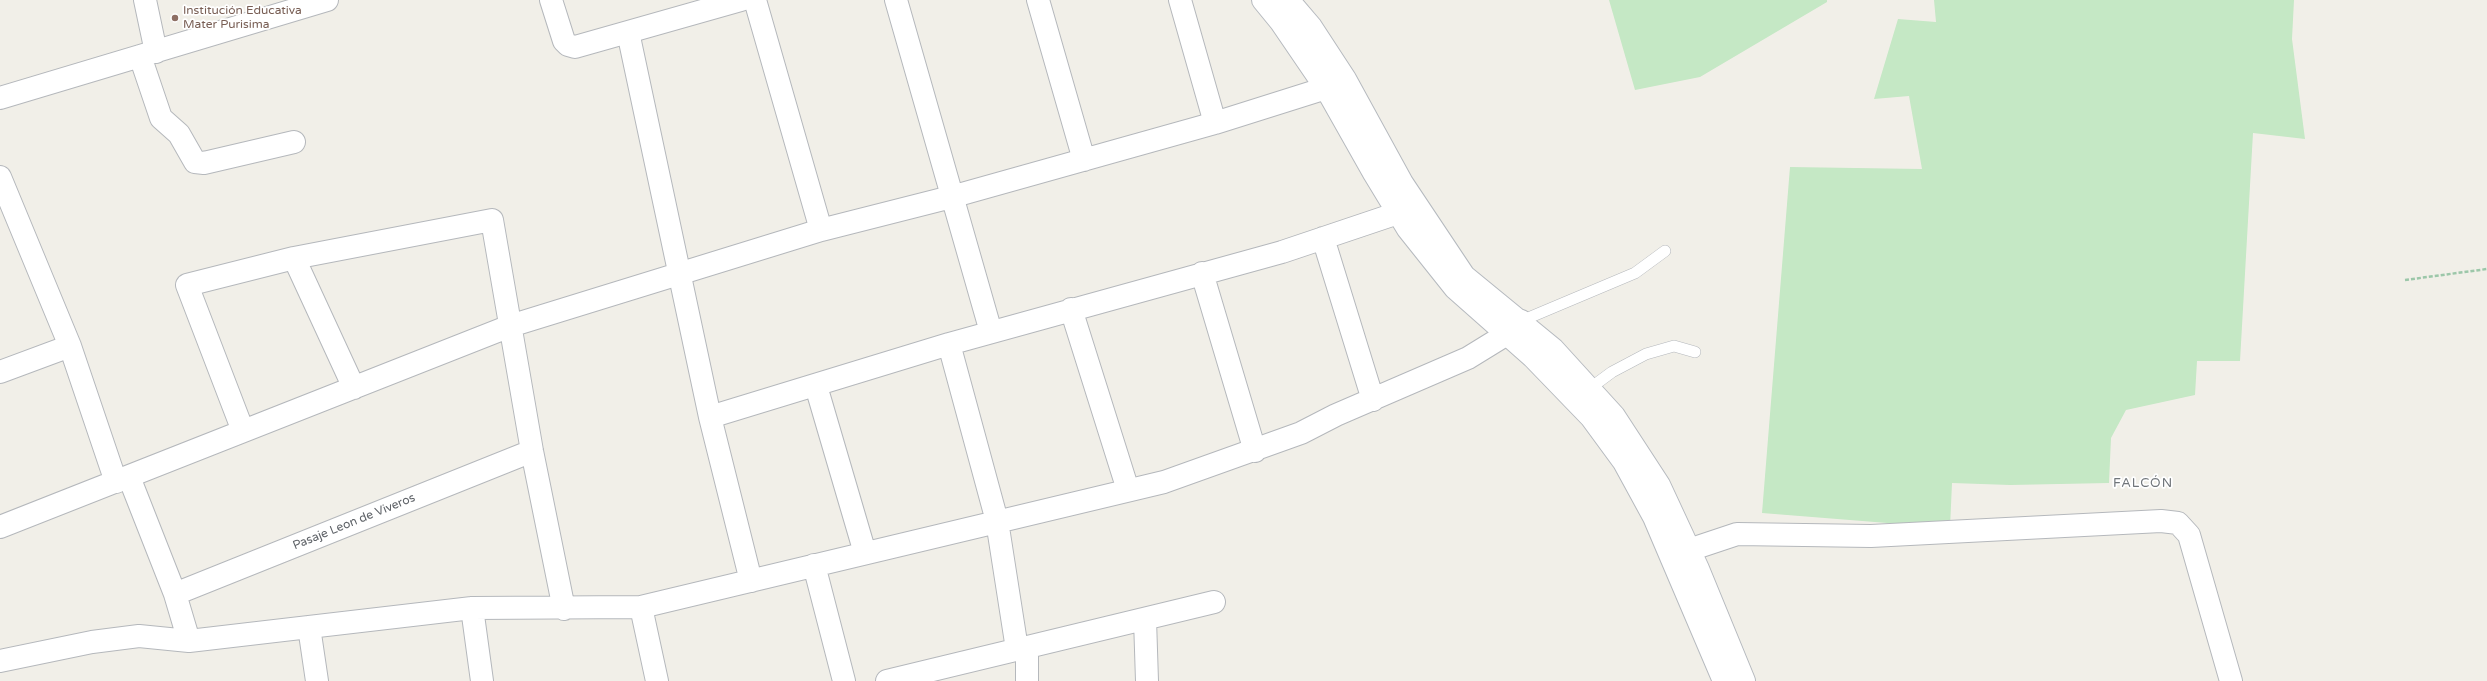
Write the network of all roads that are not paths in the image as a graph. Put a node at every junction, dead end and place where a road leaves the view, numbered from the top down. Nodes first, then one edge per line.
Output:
1 (145, 0) edge
2 (327, 0) edge
3 (551, 0) edge
4 (741, 0) edge
5 (755, 0) edge
6 (896, 0) edge
7 (1038, 0) edge
8 (1180, 0) edge
9 (1263, 0) edge
10 (1288, 0) edge
11 (628, 32) junction
12 (148, 54) junction
13 (1336, 84) junction
14 (0, 98) edge
15 (1215, 123) junction
16 (294, 142) dead end
17 (1084, 160) junction
18 (2, 186) edge
19 (951, 197) junction
20 (1398, 213) junction
21 (821, 230) junction
22 (1323, 238) junction
23 (1665, 251) dead end
24 (294, 258) junction
25 (1202, 273) junction
26 (679, 275) junction
27 (1072, 309) junction
28 (510, 326) junction
29 (1514, 328) junction
30 (991, 332) junction
31 (949, 344) junction
32 (70, 346) junction
33 (1695, 352) dead end
34 (0, 372) edge
35 (816, 386) junction
36 (354, 388) junction
37 (1589, 389) junction
38 (1373, 400) junction
39 (710, 417) junction
40 (243, 431) junction
41 (532, 451) junction
42 (1255, 451) junction
43 (122, 480) junction
44 (1128, 490) junction
45 (997, 521) junction
46 (0, 528) edge
47 (865, 553) junction
48 (1681, 554) junction
49 (814, 565) junction
50 (751, 581) junction
51 (175, 594) junction
52 (1214, 602) dead end
53 (641, 607) junction
54 (472, 608) junction
55 (564, 609) junction
56 (1145, 619) junction
57 (309, 627) junction
58 (189, 641) junction
59 (1022, 648) junction
60 (0, 661) edge
61 (934, 675) edge
62 (317, 681) edge
63 (482, 681) edge
64 (657, 681) edge
65 (844, 681) edge
66 (887, 681) edge
67 (1027, 681) edge
68 (1147, 681) edge
69 (1724, 681) edge
70 (1744, 681) edge
71 (2231, 681) edge

1 - 12 street
2 - 12 street
3 - 11 street
4 - 11 street
5 - 21 street
6 - 19 street
7 - 17 street
8 - 15 street
9 - 13 street
10 - 13 street
11 - 26 street
12 - 14 street
12 - 16 street
13 - 15 street
13 - 20 street
13 - 29 street
15 - 17 street
17 - 19 street
18 - 32 street
19 - 21 street
19 - 30 street
20 - 22 street
20 - 29 street
21 - 26 street
22 - 25 street
22 - 38 street
23 - 29 lane
24 - 28 street
24 - 36 street
24 - 40 street
25 - 27 street
25 - 42 street
26 - 28 street
26 - 39 street
27 - 30 street
27 - 44 street
28 - 36 street
28 - 41 street
29 - 37 street
29 - 38 street
29 - 48 street
30 - 31 street
31 - 35 street
31 - 45 street
32 - 34 street
32 - 43 street
33 - 37 lane
35 - 39 street
35 - 47 street
36 - 40 street
37 - 48 street
38 - 42 street
39 - 50 street
40 - 43 street
41 - 51 street, Pasaje Leon de Viveros
41 - 55 street
42 - 44 street
43 - 46 street
43 - 51 street
44 - 45 street
45 - 47 street
45 - 59 street
47 - 49 street
48 - 69 street
48 - 70 street
48 - 71 street
49 - 50 street
49 - 65 street
50 - 53 street
51 - 58 street
52 - 56 street
53 - 55 street
53 - 64 street
54 - 55 street
54 - 57 street
54 - 63 street
56 - 59 street
56 - 68 street
57 - 58 street
57 - 62 street
58 - 60 street
59 - 61 street
59 - 67 street
61 - 66 street

